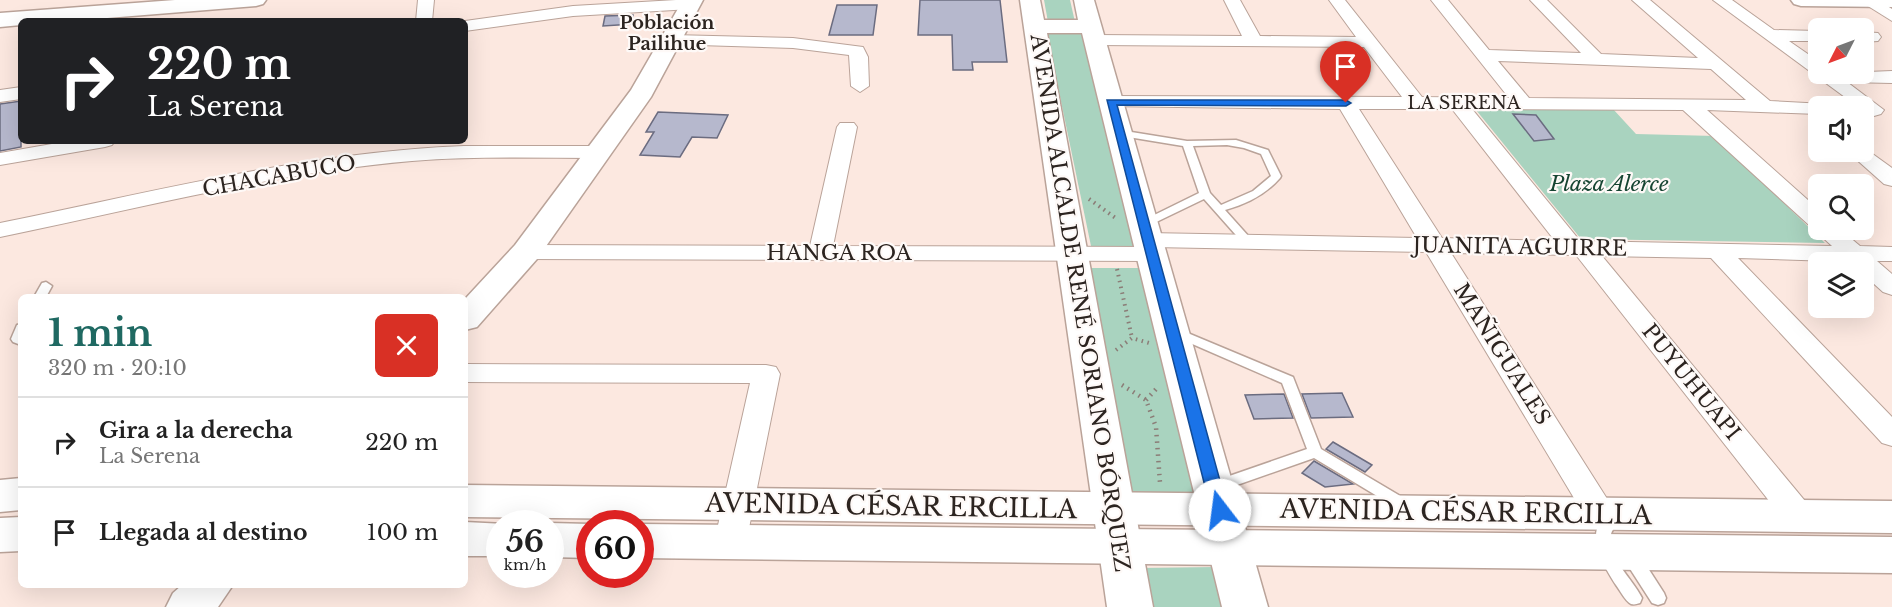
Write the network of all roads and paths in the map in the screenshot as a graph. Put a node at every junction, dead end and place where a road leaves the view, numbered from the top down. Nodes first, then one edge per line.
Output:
1 (256, 0) edge
2 (426, 0) edge
3 (1030, 0) edge
4 (1232, 0) edge
5 (1337, 0) edge
6 (1439, 0) edge
7 (1538, 0) edge
8 (1640, 0) edge
9 (1721, 0) edge
10 (1802, 0) edge
11 (1868, 1) edge
12 (1892, 1) edge
13 (692, 2) edge
14 (1892, 16) edge
15 (26, 18) edge
16 (424, 18) edge
17 (18, 19) edge
18 (0, 20) edge
19 (1090, 22) edge
20 (468, 26) edge
21 (1034, 27) junction
22 (1770, 35) junction
23 (1808, 36) edge
24 (672, 40) junction
25 (1253, 40) junction
26 (1367, 42) junction
27 (1484, 55) junction
28 (1596, 59) junction
29 (1808, 62) edge
30 (1714, 64) junction
31 (1874, 76) edge
32 (1892, 77) edge
33 (1839, 84) edge
34 (860, 86) dead end
35 (18, 93) edge
36 (0, 96) edge
37 (1111, 102) junction
38 (1346, 103) junction
39 (1416, 103) junction
40 (1457, 103) junction
41 (1523, 103) junction
42 (1688, 104) junction
43 (1765, 106) junction
44 (1876, 110) edge
45 (1808, 111) edge
46 (847, 127) dead end
47 (1119, 133) junction
48 (88, 144) edge
49 (1187, 144) junction
50 (598, 152) junction
51 (0, 159) edge
52 (1871, 162) edge
53 (1892, 179) edge
54 (1205, 194) junction
55 (1218, 209) junction
56 (1808, 212) edge
57 (0, 230) edge
58 (1147, 239) junction
59 (1839, 240) edge
60 (1247, 242) junction
61 (1435, 245) junction
62 (1578, 248) junction
63 (1718, 250) junction
64 (526, 252) junction
65 (1809, 252) edge
66 (1853, 252) edge
67 (820, 253) junction
68 (1071, 253) junction
69 (1112, 253) junction
70 (1874, 254) edge
71 (1892, 254) edge
72 (1874, 271) edge
73 (46, 286) dead end
74 (1892, 287) edge
75 (42, 294) edge
76 (474, 298) edge
77 (468, 312) edge
78 (1172, 330) junction
79 (1114, 353) dead end
80 (468, 373) edge
81 (1114, 379) dead end
82 (1892, 435) edge
83 (1315, 452) junction
84 (468, 501) edge
85 (12, 504) edge
86 (1162, 509) junction
87 (1415, 512) junction
88 (1221, 515) junction
89 (1799, 516) junction
90 (1892, 517) edge
91 (733, 524) junction
92 (1117, 528) junction
93 (1614, 533) junction
94 (0, 535) edge
95 (654, 538) edge
96 (468, 539) edge
97 (486, 539) edge
98 (1892, 555) edge
99 (208, 588) edge
100 (1634, 598) dead end
101 (1658, 598) dead end
102 (189, 607) edge
103 (1130, 607) edge
104 (1245, 607) edge

1 - 15 main road
2 - 16 street
3 - 21 main road, AVENIDA ALCALDE RENÉ SORIANO BÓRQUEZ
4 - 25 street
5 - 26 street
6 - 27 street
7 - 28 street
8 - 30 street
9 - 22 street
10 - 11 main road
11 - 12 main road
11 - 14 street
13 - 20 street
13 - 24 main road
17 - 18 main road
19 - 21 main road
19 - 25 street
19 - 37 main road
21 - 68 main road, AVENIDA ALCALDE RENÉ SORIANO BÓRQUEZ
22 - 23 street
22 - 29 street
24 - 34 street
24 - 50 main road
25 - 26 street
26 - 39 street
27 - 28 street
27 - 41 street
28 - 30 street
30 - 43 street
31 - 32 street
33 - 44 street
35 - 36 street
37 - 38 street, LA SERENA
37 - 47 main road
38 - 39 street, LA SERENA
38 - 61 street, MAÑIGUALES
39 - 40 street, LA SERENA
40 - 41 street, LA SERENA
40 - 62 street, PUYUHUAPI
41 - 42 street, LA SERENA
42 - 43 street, LA SERENA
42 - 56 street
43 - 45 street, LA SERENA
46 - 67 street
47 - 49 lane
47 - 58 main road
48 - 51 street
49 - 54 lane
49 - 55 lane
50 - 57 street, CHACABUCO
50 - 64 main road
52 - 53 street
54 - 55 lane
54 - 58 lane
55 - 60 lane
58 - 60 street, JUANITA AGUIRRE
58 - 69 street, HANGA ROA
58 - 78 main road
59 - 66 street
60 - 61 street, JUANITA AGUIRRE
61 - 62 street, JUANITA AGUIRRE
61 - 93 street, MAÑIGUALES
62 - 63 street, JUANITA AGUIRRE
62 - 89 street, PUYUHUAPI
63 - 65 street, JUANITA AGUIRRE
63 - 82 street
64 - 67 street, HANGA ROA
64 - 76 main road
67 - 68 street, HANGA ROA
68 - 69 street, HANGA ROA
68 - 92 main road, AVENIDA ALCALDE RENÉ SORIANO BÓRQUEZ
69 - 79 path
70 - 71 street, JUANITA AGUIRRE
72 - 74 street
73 - 75 lane
76 - 77 main road
78 - 83 lane
78 - 88 main road
80 - 91 street
81 - 86 path
83 - 87 lane
83 - 88 lane
84 - 91 main road, AVENIDA CÉSAR ERCILLA
85 - 94 main road
86 - 88 main road, AVENIDA CÉSAR ERCILLA
86 - 92 main road, AVENIDA CÉSAR ERCILLA
87 - 88 main road, AVENIDA CÉSAR ERCILLA
87 - 93 main road, AVENIDA CÉSAR ERCILLA
88 - 92 main road, AVENIDA CÉSAR ERCILLA
88 - 93 main road, AVENIDA CÉSAR ERCILLA
88 - 104 main road
89 - 90 main road, AVENIDA CÉSAR ERCILLA
89 - 93 main road, AVENIDA CÉSAR ERCILLA
91 - 92 main road, AVENIDA CÉSAR ERCILLA
91 - 95 main road, AVENIDA CÉSAR ERCILLA
92 - 103 main road, AVENIDA ALCALDE RENÉ SORIANO BÓRQUEZ
93 - 98 main road, AVENIDA CÉSAR ERCILLA
93 - 100 lane
93 - 101 lane
96 - 97 main road
99 - 102 main road

